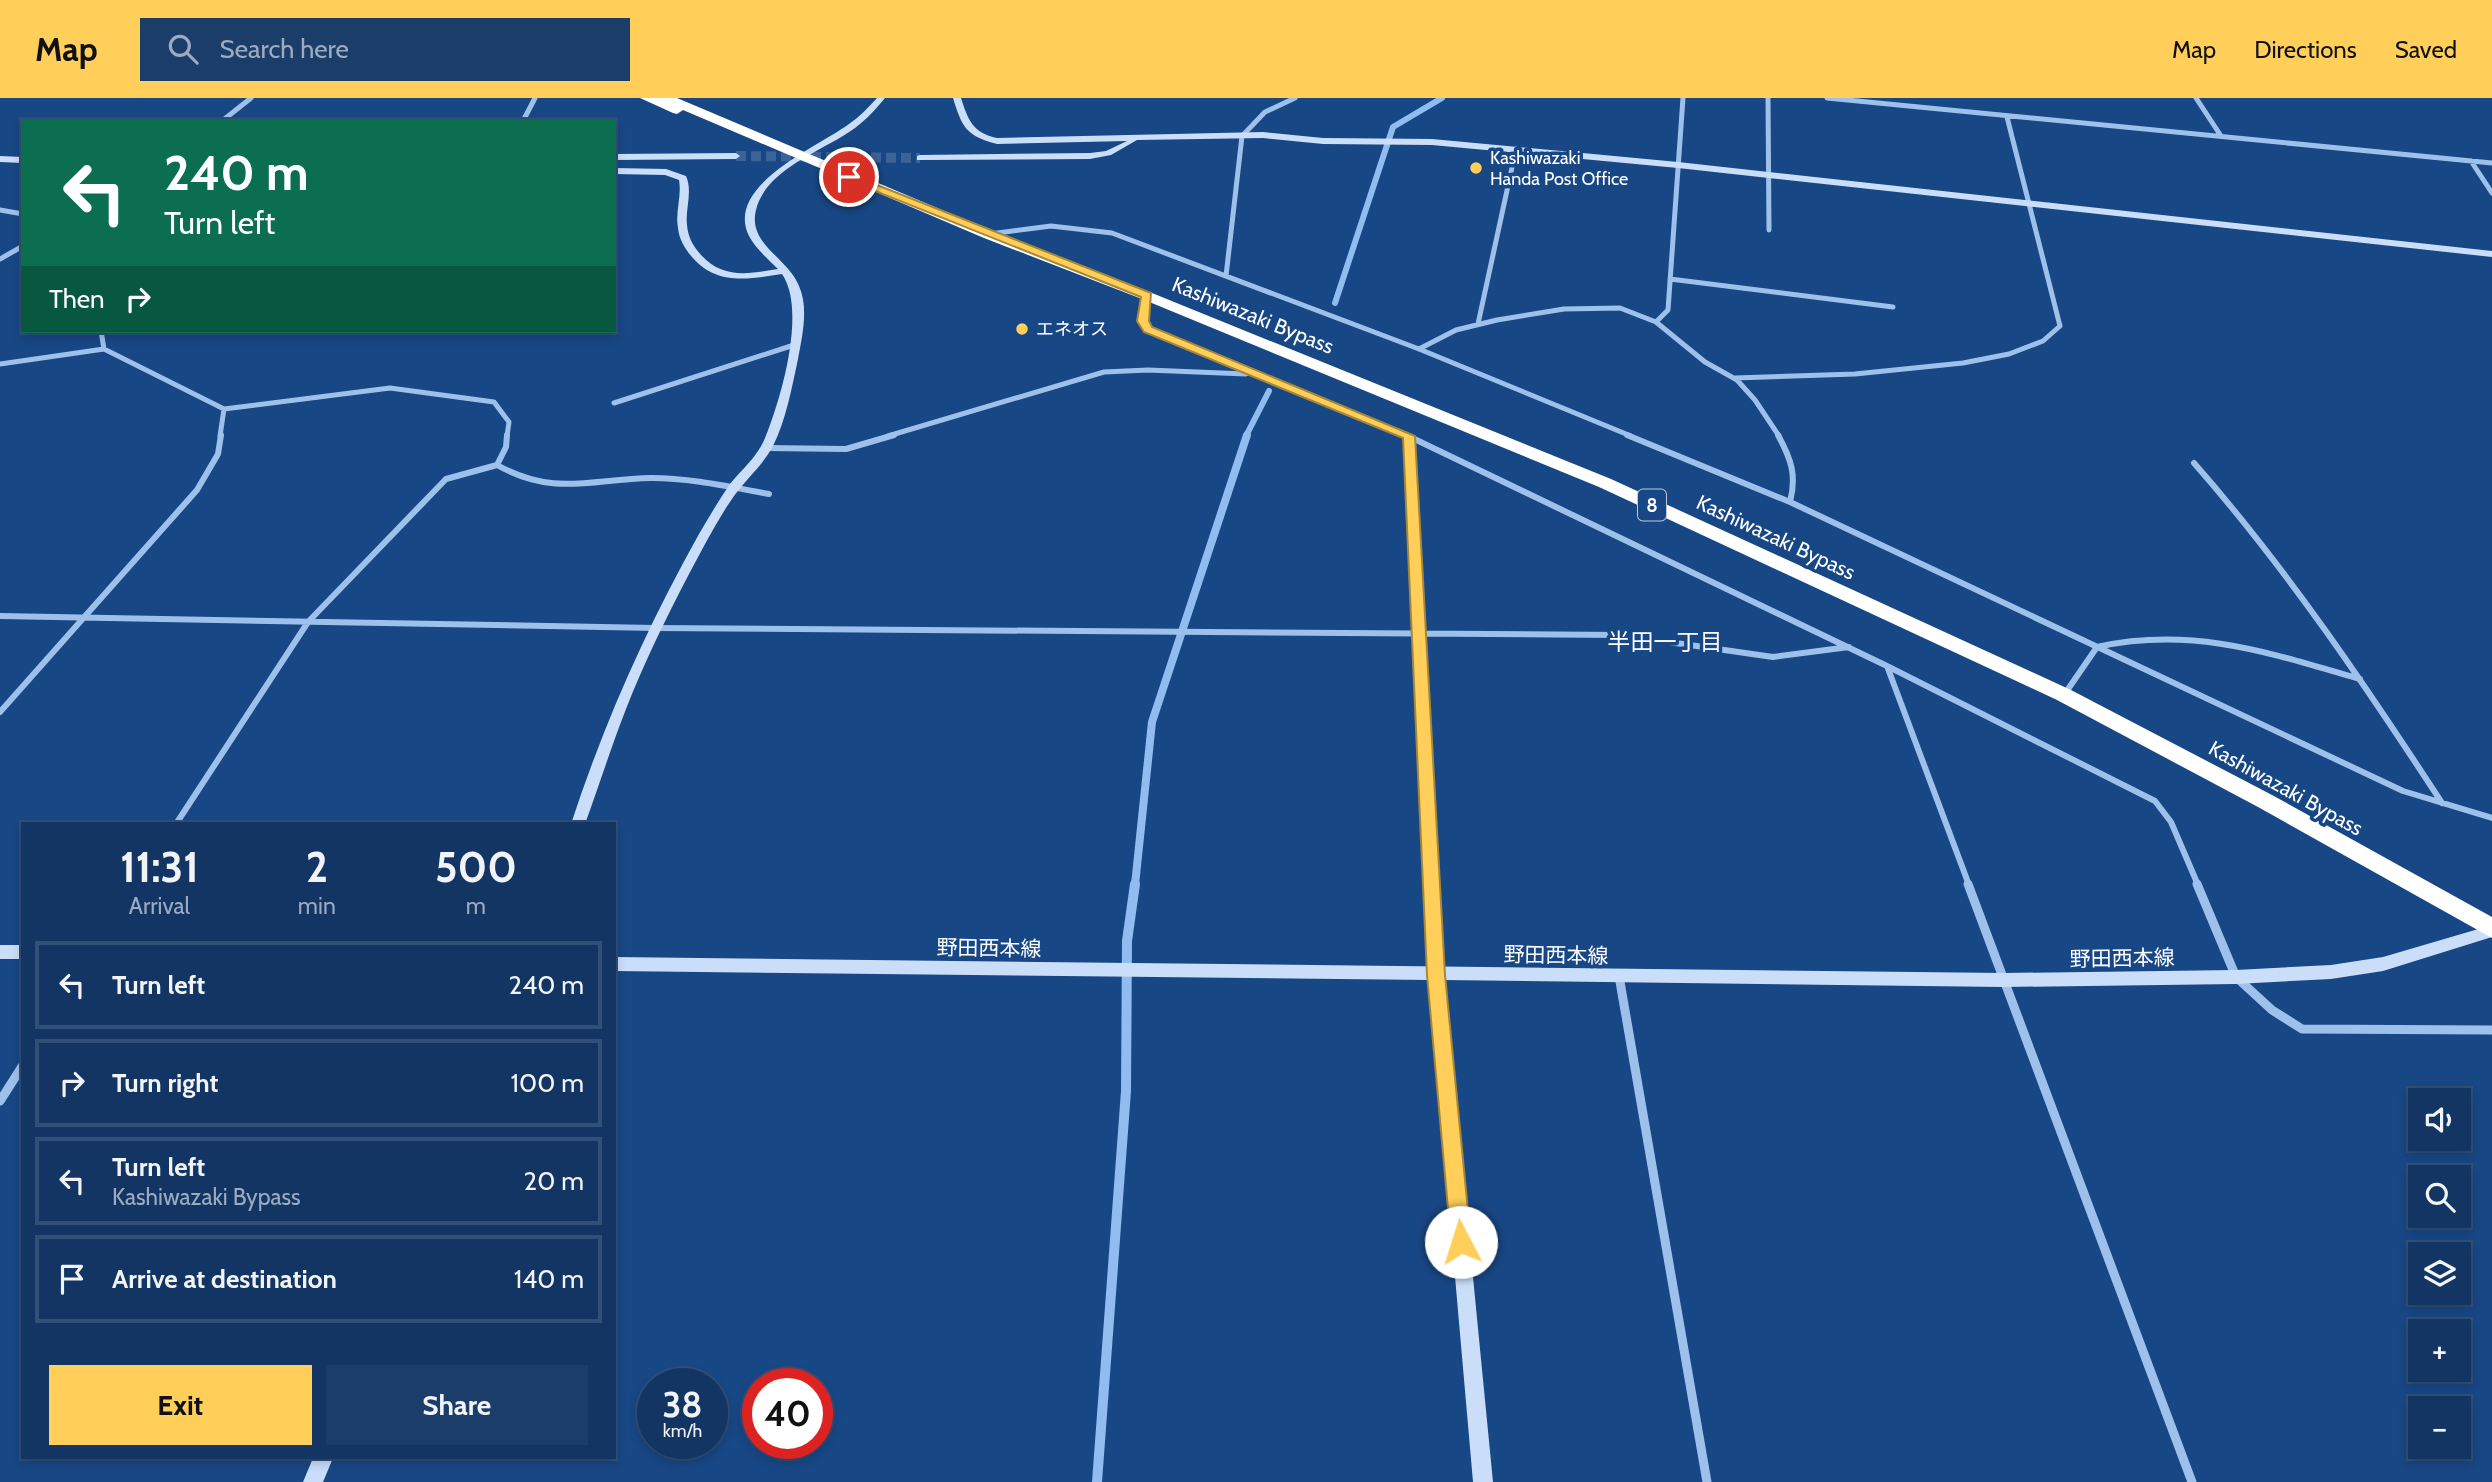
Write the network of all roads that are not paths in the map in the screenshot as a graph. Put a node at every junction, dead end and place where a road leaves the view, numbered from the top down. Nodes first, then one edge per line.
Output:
1 (251, 98) edge
2 (536, 98) edge
3 (646, 98) edge
4 (666, 98) edge
5 (881, 98) edge
6 (957, 98) edge
7 (1295, 98) edge
8 (1682, 98) edge
9 (1768, 98) edge
10 (1828, 98) edge
11 (1914, 98) edge
12 (2196, 98) edge
13 (1918, 107) junction
14 (697, 114) junction
15 (2007, 117) junction
16 (225, 119) edge
17 (524, 119) edge
18 (1242, 136) junction
19 (2221, 136) junction
20 (1138, 138) junction
21 (1516, 149) junction
22 (736, 156) tunnel mouth
23 (616, 157) edge
24 (803, 158) junction
25 (920, 158) tunnel mouth
26 (0, 159) edge
27 (21, 160) edge
28 (2470, 161) junction
29 (2492, 163) edge
30 (1678, 165) junction
31 (616, 171) edge
32 (1770, 175) junction
33 (2492, 193) edge
34 (2030, 204) junction
35 (0, 210) edge
36 (21, 214) edge
37 (1769, 230) dead end
38 (989, 234) junction
39 (21, 247) edge
40 (2492, 254) edge
41 (0, 258) edge
42 (784, 271) junction
43 (1226, 276) junction
44 (1670, 279) junction
45 (1147, 296) junction
46 (1893, 307) dead end
47 (1657, 321) junction
48 (1478, 324) junction
49 (101, 333) edge
50 (794, 345) junction
51 (104, 349) junction
52 (1419, 349) junction
53 (0, 364) edge
54 (1254, 374) junction
55 (1735, 378) junction
56 (614, 404) dead end
57 (224, 409) junction
58 (1409, 436) junction
59 (766, 448) junction
60 (2194, 463) dead end
61 (496, 465) junction
62 (733, 488) junction
63 (769, 494) dead end
64 (1790, 502) junction
65 (0, 616) edge
66 (82, 618) junction
67 (308, 622) junction
68 (655, 628) junction
69 (1419, 634) junction
70 (2097, 647) junction
71 (1849, 648) junction
72 (1887, 666) junction
73 (2361, 680) junction
74 (2064, 695) junction
75 (0, 712) edge
76 (2442, 804) junction
77 (2492, 818) edge
78 (178, 822) edge
79 (579, 822) edge
80 (2492, 930) edge
81 (21, 952) edge
82 (0, 953) edge
83 (616, 964) edge
84 (1436, 975) junction
85 (1619, 976) junction
86 (2236, 977) junction
87 (2004, 980) junction
88 (2492, 1030) edge
89 (21, 1068) edge
90 (0, 1101) edge
91 (323, 1459) edge
92 (313, 1482) edge
93 (1483, 1482) edge
94 (1707, 1482) edge
95 (2192, 1482) edge

1 - 16 street
2 - 17 street
3 - 14 highway, Kashiwazaki Bypass / 8
4 - 14 highway, Kashiwazaki Bypass / 8
5 - 24 street
6 - 20 street
7 - 18 street
8 - 30 street
9 - 32 street
10 - 13 street
11 - 13 street
12 - 19 street
13 - 15 street
14 - 24 highway, Kashiwazaki Bypass / 8
15 - 19 street
15 - 34 street
18 - 20 street
18 - 21 street
18 - 43 street
19 - 28 street
20 - 25 street
21 - 30 street
21 - 48 street
22 - 23 street
24 - 38 highway, Kashiwazaki Bypass / 8
24 - 42 street
26 - 27 street
28 - 29 street
28 - 33 street
30 - 32 street
30 - 44 street
31 - 42 street
32 - 34 street
32 - 37 street
34 - 40 street
34 - 55 street
35 - 36 street
38 - 43 street
38 - 45 highway, Kashiwazaki Bypass / 8
39 - 41 street
42 - 50 street
43 - 52 street
44 - 46 street
44 - 47 street
45 - 54 street
45 - 74 highway, Kashiwazaki Bypass / 8
47 - 48 street
47 - 55 street
48 - 52 street
49 - 51 street
50 - 56 street
50 - 59 street
51 - 53 street
51 - 57 street
52 - 64 street
54 - 58 street
54 - 59 street
55 - 64 street
57 - 61 street
57 - 66 street
58 - 69 street
58 - 71 street
59 - 62 street
60 - 73 street
61 - 62 street
61 - 67 street
62 - 63 street
62 - 68 street
64 - 70 street
65 - 66 street
66 - 67 street
66 - 75 street
67 - 68 street
67 - 78 street
68 - 69 street
68 - 79 street
69 - 71 street
69 - 84 street
70 - 73 street
70 - 74 street
70 - 76 street
71 - 72 street
72 - 86 street
72 - 87 street
73 - 76 street
74 - 80 highway, Kashiwazaki Bypass / 8
76 - 77 street
80 - 86 street, 野田西本線
81 - 82 street
83 - 84 street, 野田西本線
84 - 85 street, 野田西本線
84 - 93 street
85 - 87 street, 野田西本線
85 - 94 street
86 - 87 street, 野田西本線
86 - 88 street
87 - 95 street
89 - 90 street
91 - 92 street

